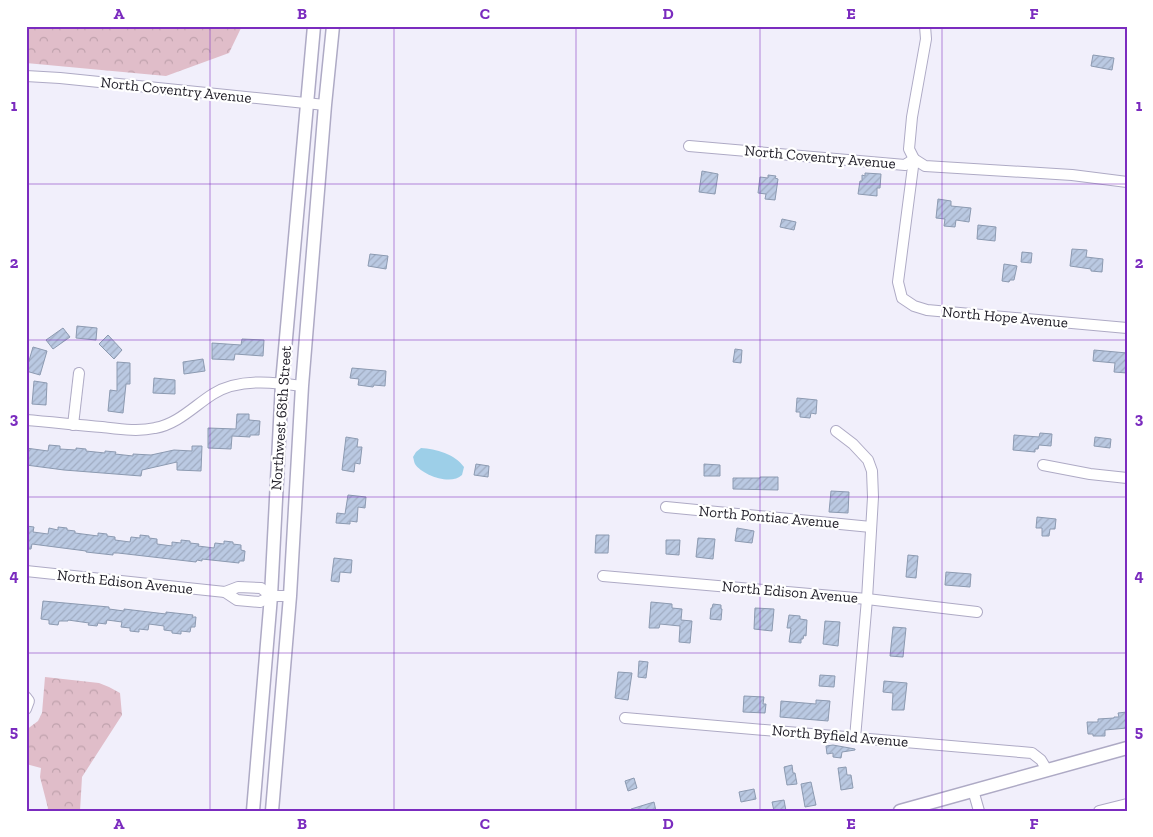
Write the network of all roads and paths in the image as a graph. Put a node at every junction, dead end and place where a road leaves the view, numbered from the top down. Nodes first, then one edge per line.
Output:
1 (314, 26) edge
2 (333, 26) edge
3 (925, 26) edge
4 (26, 76) edge
5 (307, 104) junction
6 (325, 105) junction
7 (689, 146) dead end
8 (914, 159) junction
9 (1127, 182) edge
10 (1127, 328) edge
11 (79, 373) dead end
12 (282, 384) junction
13 (302, 386) junction
14 (26, 420) edge
15 (73, 425) junction
16 (836, 431) dead end
17 (1042, 465) dead end
18 (1127, 478) edge
19 (666, 507) dead end
20 (871, 527) junction
21 (26, 571) edge
22 (603, 576) dead end
23 (271, 596) junction
24 (290, 596) junction
25 (867, 599) junction
26 (977, 612) dead end
27 (26, 698) edge
28 (26, 709) edge
29 (625, 718) dead end
30 (855, 738) junction
31 (1127, 748) edge
32 (1047, 770) junction
33 (973, 790) junction
34 (1127, 804) edge
35 (253, 811) edge
36 (272, 811) edge
37 (900, 811) edge
38 (979, 811) edge
39 (1099, 811) edge

1 - 5 main road, Northwest 68th Street
2 - 6 main road, Northwest 68th Street
3 - 8 street
4 - 5 street, North Coventry Avenue
5 - 6 street, North Coventry Avenue
5 - 12 main road, Northwest 68th Street
6 - 13 main road, Northwest 68th Street
7 - 8 street, North Coventry Avenue
8 - 9 street, North Coventry Avenue
8 - 10 street, North Hope Avenue
11 - 15 street
12 - 13 street
12 - 15 street
12 - 23 main road, Northwest 68th Street
13 - 24 main road, Northwest 68th Street
14 - 15 street
16 - 20 street
17 - 18 street
19 - 20 street, North Pontiac Avenue
20 - 25 street
21 - 23 street, North Edison Avenue
22 - 25 street, North Edison Avenue
23 - 24 street, North Edison Avenue
23 - 35 main road, Northwest 68th Street
24 - 36 main road, Northwest 68th Street
25 - 26 street, North Edison Avenue
25 - 30 street
27 - 28 street
29 - 30 street, North Byfield Avenue
30 - 32 street, North Byfield Avenue
31 - 32 main road
32 - 33 main road
33 - 37 main road
33 - 38 street
34 - 39 street

